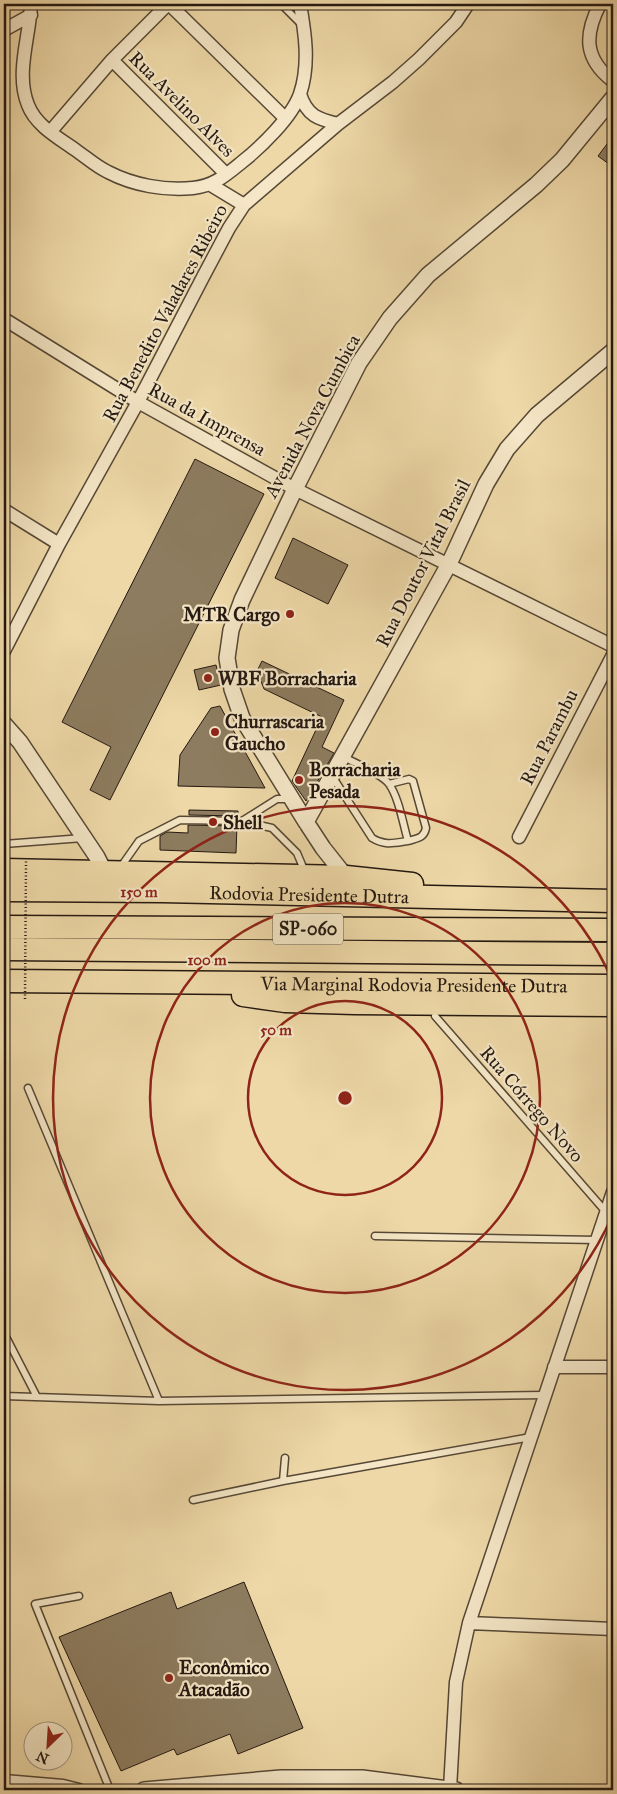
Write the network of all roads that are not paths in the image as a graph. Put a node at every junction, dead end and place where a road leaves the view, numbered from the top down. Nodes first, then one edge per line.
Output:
1 (169, 4) edge
2 (281, 4) edge
3 (300, 4) edge
4 (468, 4) edge
5 (600, 4) edge
6 (31, 10) edge
7 (304, 27) junction
8 (4, 30) edge
9 (112, 60) junction
10 (613, 80) edge
11 (300, 94) junction
12 (613, 98) edge
13 (286, 118) junction
14 (338, 124) junction
15 (50, 132) junction
16 (226, 174) junction
17 (211, 185) junction
18 (244, 205) junction
19 (4, 319) edge
20 (613, 352) edge
21 (138, 402) junction
22 (296, 489) junction
23 (4, 510) edge
24 (60, 544) junction
25 (449, 564) junction
26 (613, 646) edge
27 (4, 651) edge
28 (613, 655) edge
29 (4, 724) edge
30 (342, 756) junction
31 (331, 775) junction
32 (389, 784) junction
33 (291, 799) junction
34 (242, 822) junction
35 (306, 822) junction
36 (519, 837) dead end
37 (84, 838) junction
38 (408, 841) junction
39 (4, 844) edge
40 (323, 848) junction
41 (4, 870) edge
42 (111, 873) junction
43 (311, 876) junction
44 (346, 876) junction
45 (4, 890) edge
46 (510, 900) junction
47 (613, 901) edge
48 (4, 928) edge
49 (613, 930) edge
50 (4, 949) edge
51 (36, 950) junction
52 (613, 954) edge
53 (613, 974) edge
54 (4, 980) edge
55 (188, 983) junction
56 (613, 986) edge
57 (613, 1005) edge
58 (434, 1016) dead end
59 (28, 1088) dead end
60 (613, 1192) edge
61 (606, 1212) junction
62 (604, 1231) edge
63 (375, 1236) dead end
64 (4, 1334) edge
65 (554, 1367) junction
66 (613, 1367) edge
67 (545, 1395) junction
68 (4, 1396) edge
69 (37, 1397) junction
70 (159, 1401) junction
71 (531, 1437) junction
72 (285, 1458) dead end
73 (283, 1481) junction
74 (193, 1500) dead end
75 (79, 1596) dead end
76 (469, 1622) junction
77 (612, 1627) edge
78 (4, 1780) edge
79 (278, 1784) edge
80 (361, 1784) edge
81 (79, 1790) edge
82 (110, 1790) edge
83 (144, 1790) edge
84 (148, 1790) edge
85 (453, 1790) edge

1 - 9 street
1 - 13 street
2 - 7 lane
3 - 7 street
4 - 14 street, Rua Benedito Valadares Ribeiro
5 - 10 street
6 - 8 street
6 - 15 street
7 - 11 street
9 - 15 street
9 - 16 street, Rua Avelino Alves
11 - 13 street
11 - 14 street
12 - 22 street, Avenida Nova Cumbica
13 - 16 street
14 - 18 street, Rua Benedito Valadares Ribeiro
15 - 17 street
16 - 17 street
17 - 18 street
18 - 21 street, Rua Benedito Valadares Ribeiro
19 - 21 street, Rua da Imprensa
20 - 25 street, Rua Doutor Vital Brasil
21 - 22 street, Rua da Imprensa
21 - 24 street, Rua Benedito Valadares Ribeiro
22 - 25 street, Rua da Imprensa
22 - 33 street, Avenida Nova Cumbica
23 - 24 street
24 - 27 street, Rua Benedito Valadares Ribeiro
25 - 26 street, Rua da Imprensa
25 - 30 street, Rua Doutor Vital Brasil
28 - 36 street, Rua Parambu
29 - 37 street
30 - 31 street, Rua Doutor Vital Brasil
30 - 32 lane
31 - 35 street, Rua Doutor Vital Brasil
31 - 38 lane
32 - 38 lane
32 - 38 lane
33 - 34 lane
33 - 35 street, Avenida Nova Cumbica
34 - 42 lane
34 - 43 lane
35 - 40 street
37 - 39 lane
37 - 42 street
40 - 43 street
40 - 44 street
41 - 42 highway
42 - 43 highway
43 - 44 highway
44 - 46 highway
45 - 46 highway, Rodovia Presidente Dutra / SP-060
46 - 47 highway, Rodovia Presidente Dutra / SP-060
48 - 49 highway, Rodovia Presidente Dutra / SP-060
50 - 51 highway, SP-060
51 - 52 highway, SP-060
51 - 53 highway
54 - 55 highway, Via Marginal Rodovia Presidente Dutra
55 - 56 highway, Via Marginal Rodovia Presidente Dutra
55 - 57 highway
58 - 61 lane, Rua Córrego Novo
59 - 70 lane
60 - 61 street
61 - 62 street
62 - 63 lane
62 - 65 street
64 - 69 lane
65 - 66 street
65 - 67 street
67 - 70 lane
67 - 71 street
68 - 69 lane
69 - 70 lane
71 - 73 lane
71 - 76 street
72 - 73 lane
73 - 74 lane
75 - 82 lane
76 - 77 street
76 - 85 street
78 - 81 street
79 - 80 street
79 - 84 street
80 - 85 street
83 - 84 street

